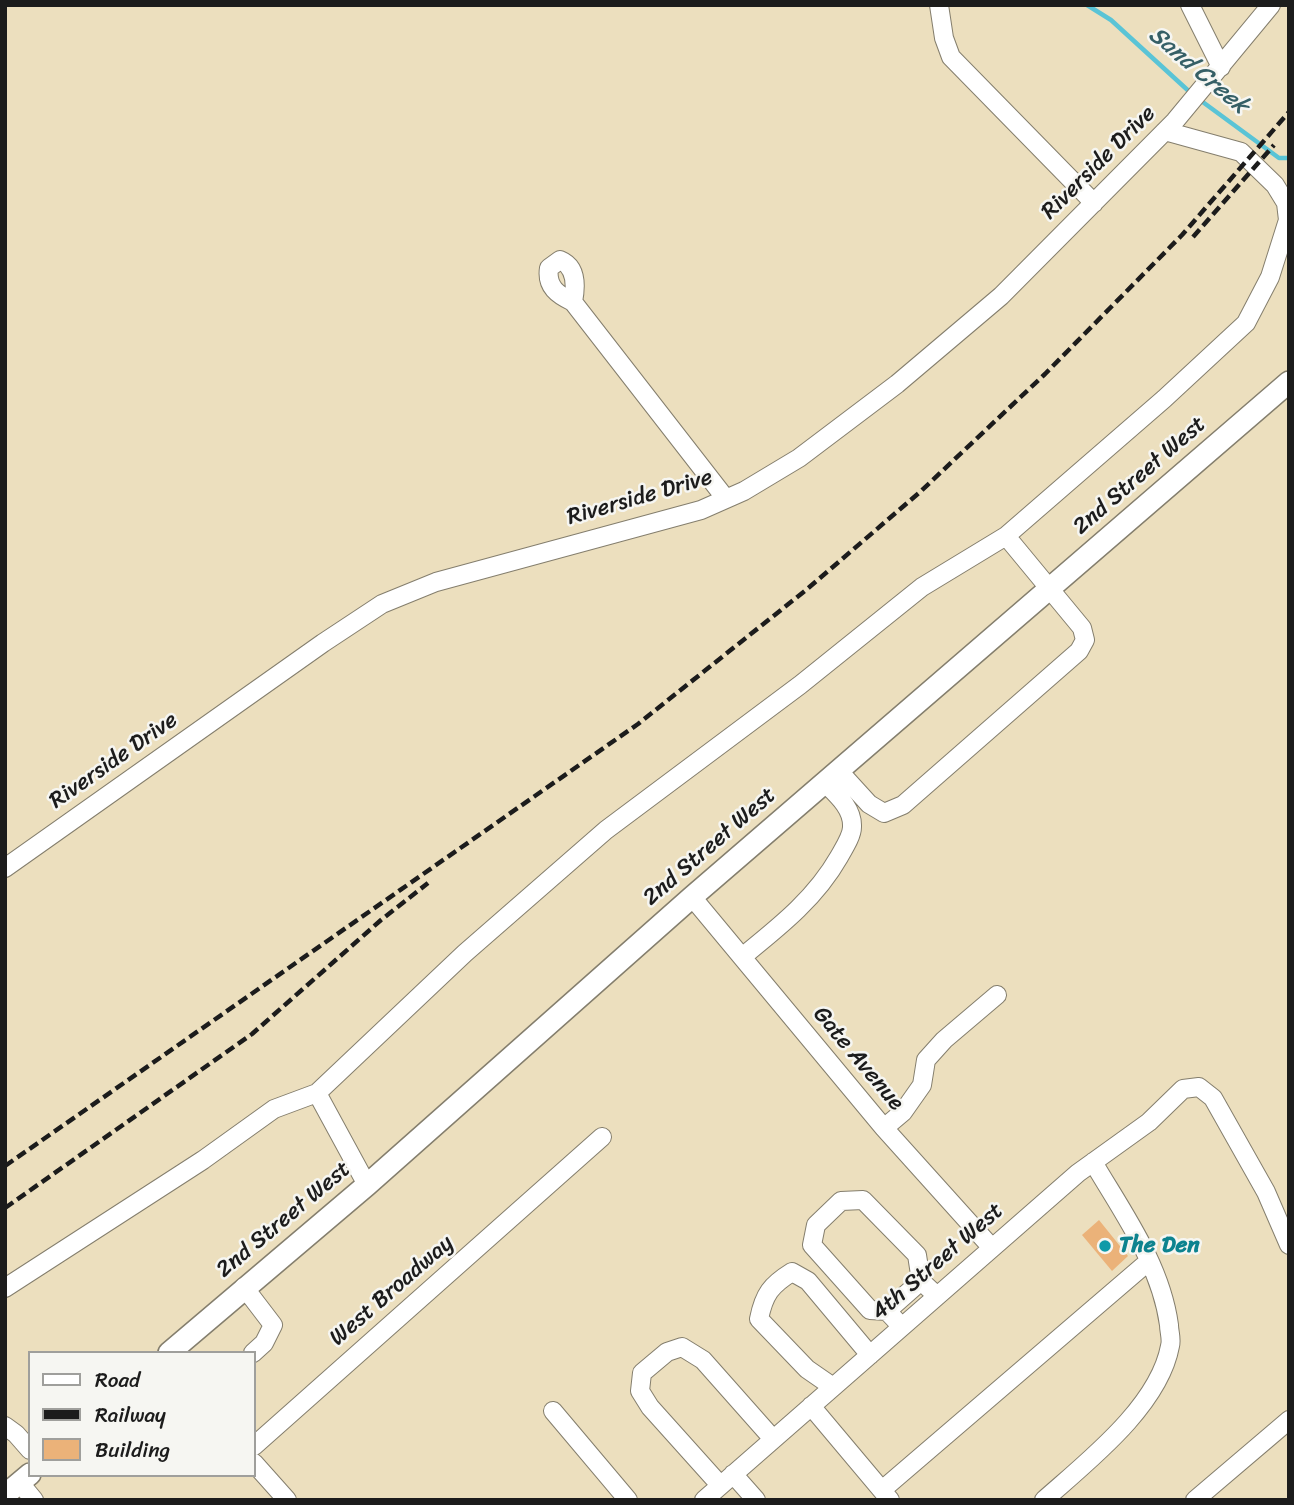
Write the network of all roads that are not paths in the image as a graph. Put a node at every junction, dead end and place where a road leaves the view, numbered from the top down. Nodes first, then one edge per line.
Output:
1 (939, 5) edge
2 (1190, 5) edge
3 (1271, 5) edge
4 (1221, 68) junction
5 (1165, 131) junction
6 (1094, 203) junction
7 (573, 302) dead end
8 (1289, 383) edge
9 (726, 499) junction
10 (1006, 536) junction
11 (1050, 587) junction
12 (831, 776) junction
13 (5, 868) edge
14 (692, 897) junction
15 (742, 957) junction
16 (997, 995) dead end
17 (317, 1093) junction
18 (884, 1128) junction
19 (602, 1138) dead end
20 (1093, 1162) junction
21 (367, 1185) junction
22 (1289, 1245) edge
23 (992, 1248) junction
24 (1149, 1261) junction
25 (920, 1281) junction
26 (244, 1287) junction
27 (5, 1288) edge
28 (937, 1296) junction
29 (887, 1311) junction
30 (902, 1327) junction
31 (171, 1351) edge
32 (255, 1351) edge
33 (870, 1355) junction
34 (833, 1387) junction
35 (811, 1406) junction
36 (553, 1411) dead end
37 (1289, 1420) edge
38 (5, 1426) edge
39 (773, 1439) junction
40 (256, 1444) edge
41 (28, 1448) edge
42 (256, 1465) edge
43 (727, 1480) junction
44 (18, 1484) edge
45 (886, 1495) edge
46 (34, 1500) edge
47 (287, 1500) edge
48 (628, 1500) edge
49 (704, 1500) edge
50 (755, 1500) edge
51 (1044, 1500) edge
52 (1195, 1500) edge

1 - 6 street
2 - 4 street
3 - 4 street, Riverside Drive
4 - 5 street, Riverside Drive
5 - 6 street, Riverside Drive
5 - 10 street
6 - 9 street, Riverside Drive
7 - 9 street
8 - 11 main road, 2nd Street West
9 - 13 street, Riverside Drive
10 - 11 street
10 - 17 street
11 - 12 main road, 2nd Street West
11 - 12 street
12 - 14 main road, 2nd Street West
12 - 15 street
14 - 15 street, Gate Avenue
14 - 21 main road, 2nd Street West
15 - 18 street, Gate Avenue
16 - 18 street
17 - 21 street
17 - 27 street
18 - 23 street, Gate Avenue
19 - 40 street, West Broadway
20 - 22 street, 4th Street West
20 - 23 street, 4th Street West
20 - 24 street
21 - 26 main road, 2nd Street West
23 - 28 street, 4th Street West
24 - 45 street
24 - 51 street
25 - 28 street
25 - 29 street
25 - 29 street
26 - 31 main road, 2nd Street West
26 - 32 street
28 - 30 street, 4th Street West
29 - 30 street
30 - 33 street, 4th Street West
33 - 34 street, 4th Street West
33 - 34 street
34 - 35 street, 4th Street West
35 - 39 street, 4th Street West
35 - 45 street
36 - 48 street
37 - 52 street
38 - 41 street
39 - 43 street, 4th Street West
39 - 43 street
42 - 47 street
43 - 49 street, 4th Street West
43 - 50 street
44 - 46 street

